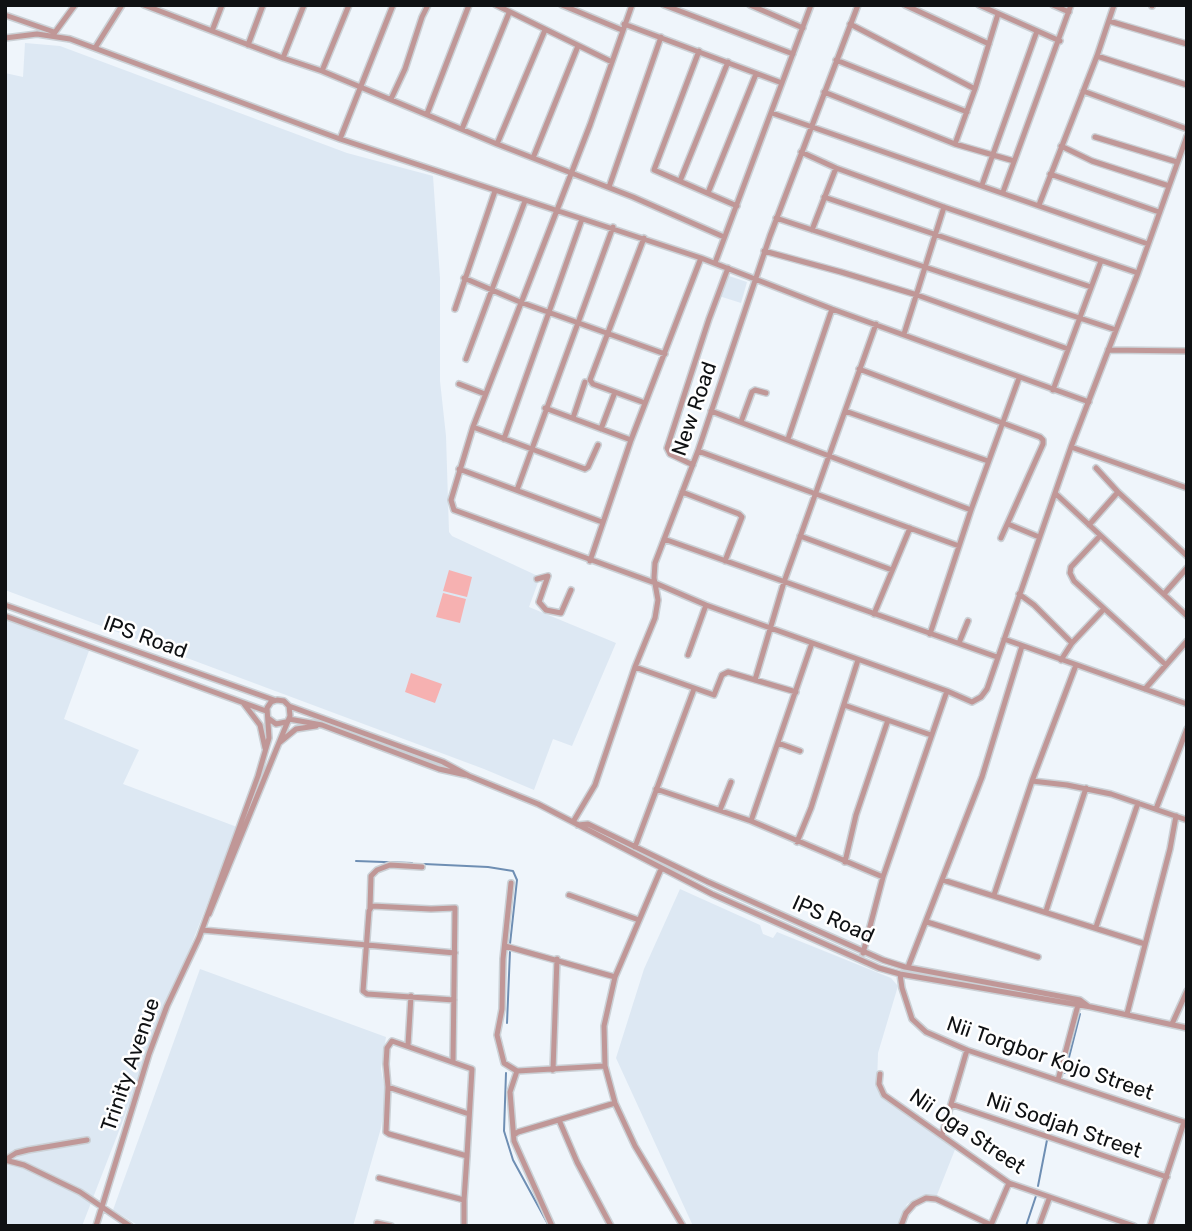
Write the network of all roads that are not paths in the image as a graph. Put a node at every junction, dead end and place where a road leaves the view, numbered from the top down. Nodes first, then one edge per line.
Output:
1 (75, 5) edge
2 (122, 5) edge
3 (144, 5) edge
4 (222, 5) edge
5 (263, 5) edge
6 (304, 5) edge
7 (349, 5) edge
8 (393, 5) edge
9 (428, 5) edge
10 (469, 5) edge
11 (496, 5) edge
12 (562, 5) edge
13 (632, 5) edge
14 (750, 5) edge
15 (811, 5) edge
16 (858, 5) edge
17 (905, 5) edge
18 (979, 5) edge
19 (1053, 5) edge
20 (1114, 5) edge
21 (669, 6) edge
22 (1070, 9) edge
23 (509, 13) junction
24 (998, 14) junction
25 (5, 15) edge
26 (1109, 21) junction
27 (850, 24) junction
28 (623, 27) junction
29 (803, 28) junction
30 (545, 30) junction
31 (212, 31) junction
32 (1037, 31) junction
33 (53, 34) junction
34 (661, 37) junction
35 (5, 38) edge
36 (1060, 41) junction
37 (989, 44) junction
38 (1187, 44) edge
39 (248, 45) junction
40 (578, 46) junction
41 (95, 48) junction
42 (699, 51) junction
43 (793, 54) junction
44 (1097, 57) junction
45 (283, 58) junction
46 (836, 60) junction
47 (612, 62) junction
48 (728, 62) junction
49 (322, 71) junction
50 (756, 74) junction
51 (782, 83) junction
52 (1187, 85) edge
53 (361, 86) junction
54 (975, 89) junction
55 (1083, 91) junction
56 (824, 92) junction
57 (391, 99) junction
58 (967, 112) junction
59 (772, 113) junction
60 (426, 114) junction
61 (810, 127) junction
62 (462, 129) junction
63 (1187, 129) edge
64 (1187, 136) edge
65 (1095, 137) dead end
66 (340, 139) junction
67 (497, 144) junction
68 (955, 144) junction
69 (1061, 146) junction
70 (801, 152) junction
71 (993, 154) junction
72 (533, 158) junction
73 (1014, 161) junction
74 (1177, 162) junction
75 (836, 168) junction
76 (571, 172) junction
77 (1050, 174) junction
78 (680, 181) junction
79 (982, 186) junction
80 (1169, 186) junction
81 (609, 187) junction
82 (495, 191) junction
83 (1003, 192) junction
84 (708, 193) junction
85 (824, 197) junction
86 (525, 201) junction
87 (1039, 205) junction
88 (737, 206) junction
89 (944, 206) junction
90 (555, 211) junction
91 (1159, 212) junction
92 (776, 218) junction
93 (582, 219) junction
94 (614, 227) junction
95 (812, 230) junction
96 (936, 234) junction
97 (724, 237) junction
98 (644, 238) junction
99 (1148, 244) junction
100 (764, 251) junction
101 (701, 258) junction
102 (1101, 261) junction
103 (715, 263) junction
104 (926, 267) junction
105 (728, 268) junction
106 (1138, 273) junction
107 (464, 278) junction
108 (755, 278) junction
109 (1091, 287) junction
110 (492, 289) junction
111 (917, 295) junction
112 (520, 302) junction
113 (455, 309) dead end
114 (832, 309) junction
115 (548, 312) junction
116 (1080, 317) junction
117 (577, 322) junction
118 (876, 324) junction
119 (1116, 330) junction
120 (608, 333) junction
121 (904, 334) junction
122 (1068, 349) junction
123 (1108, 350) junction
124 (1187, 351) edge
125 (665, 354) junction
126 (466, 359) dead end
127 (859, 369) junction
128 (1019, 378) junction
129 (585, 382) dead end
130 (459, 384) dead end
131 (1053, 390) junction
132 (615, 392) junction
133 (765, 393) dead end
134 (485, 394) junction
135 (1089, 402) junction
136 (645, 403) junction
137 (545, 408) junction
138 (711, 411) junction
139 (845, 411) junction
140 (573, 418) junction
141 (741, 422) junction
142 (1003, 423) junction
143 (473, 427) junction
144 (601, 429) junction
145 (504, 439) junction
146 (788, 439) junction
147 (631, 440) junction
148 (598, 445) dead end
149 (1071, 447) junction
150 (532, 449) junction
151 (698, 452) junction
152 (829, 454) junction
153 (988, 461) junction
154 (693, 465) junction
155 (1096, 468) dead end
156 (459, 469) junction
157 (1187, 488) edge
158 (517, 490) junction
159 (682, 492) junction
160 (1118, 492) junction
161 (815, 494) junction
162 (1056, 494) junction
163 (971, 510) junction
164 (602, 522) junction
165 (1008, 524) junction
166 (1089, 525) junction
167 (910, 528) junction
168 (800, 536) junction
169 (1100, 536) junction
170 (1039, 537) junction
171 (1001, 538) dead end
172 (664, 539) junction
173 (959, 546) junction
174 (1187, 556) edge
175 (590, 561) junction
176 (725, 561) junction
177 (1187, 568) edge
178 (892, 570) junction
179 (537, 579) dead end
180 (784, 582) junction
181 (655, 583) junction
182 (571, 590) dead end
183 (1018, 594) junction
184 (1164, 594) junction
185 (5, 605) edge
186 (706, 605) junction
187 (1104, 609) junction
188 (874, 614) junction
189 (1187, 616) edge
190 (5, 617) edge
191 (968, 621) dead end
192 (770, 628) junction
193 (930, 634) junction
194 (1004, 639) junction
195 (1187, 641) edge
196 (812, 643) junction
197 (959, 643) junction
198 (1072, 643) junction
199 (1022, 646) junction
200 (1184, 650) edge
201 (688, 655) dead end
202 (997, 657) junction
203 (858, 660) junction
204 (1061, 660) junction
205 (1076, 665) junction
206 (1166, 665) junction
207 (635, 667) junction
208 (755, 680) junction
209 (694, 689) junction
210 (1145, 689) junction
211 (947, 691) junction
212 (796, 692) junction
213 (274, 700) junction
214 (242, 702) junction
215 (1187, 704) edge
216 (844, 705) junction
217 (289, 706) junction
218 (267, 715) junction
219 (287, 720) junction
220 (888, 720) junction
221 (322, 725) junction
222 (1187, 729) edge
223 (931, 735) junction
224 (778, 743) junction
225 (277, 745) junction
226 (800, 751) dead end
227 (266, 752) junction
228 (469, 776) junction
229 (1032, 781) junction
230 (731, 782) dead end
231 (1086, 788) junction
232 (656, 789) junction
233 (1138, 803) junction
234 (1156, 809) junction
235 (720, 810) junction
236 (1176, 816) junction
237 (1187, 820) edge
238 (751, 821) junction
239 (575, 823) junction
240 (797, 842) junction
241 (635, 847) junction
242 (845, 862) junction
243 (422, 867) dead end
244 (662, 869) junction
245 (883, 877) junction
246 (943, 880) junction
247 (511, 883) dead end
248 (569, 895) dead end
249 (994, 895) junction
250 (370, 908) junction
251 (1046, 911) junction
252 (205, 919) junction
253 (639, 920) junction
254 (928, 922) junction
255 (1096, 927) junction
256 (202, 930) junction
257 (1145, 944) junction
258 (368, 945) junction
259 (505, 946) junction
260 (864, 951) junction
261 (455, 953) junction
262 (1038, 957) dead end
263 (557, 959) junction
264 (862, 960) junction
265 (908, 967) junction
266 (900, 974) junction
267 (615, 977) junction
268 (1187, 991) edge
269 (411, 996) junction
270 (454, 1000) junction
271 (1078, 1005) junction
272 (1088, 1006) junction
273 (1128, 1014) junction
274 (1172, 1024) junction
275 (1187, 1028) edge
276 (408, 1045) junction
277 (967, 1050) junction
278 (453, 1062) junction
279 (605, 1066) junction
280 (553, 1070) junction
281 (517, 1071) junction
282 (880, 1074) dead end
283 (1058, 1080) junction
284 (388, 1087) junction
285 (615, 1103) junction
286 (951, 1104) junction
287 (469, 1114) junction
288 (559, 1121) junction
289 (1186, 1122) edge
290 (514, 1135) junction
291 (942, 1135) junction
292 (87, 1140) dead end
293 (467, 1156) junction
294 (5, 1160) edge
295 (1167, 1177) junction
296 (379, 1178) dead end
297 (1009, 1183) junction
298 (1049, 1199) junction
299 (464, 1200) junction
300 (102, 1208) junction
301 (377, 1223) dead end
302 (682, 1224) edge
303 (991, 1225) edge
304 (96, 1226) edge
305 (130, 1226) edge
306 (391, 1226) edge
307 (464, 1226) edge
308 (552, 1226) edge
309 (611, 1226) edge
310 (674, 1226) edge
311 (901, 1226) edge
312 (1040, 1226) edge
313 (1134, 1226) edge
314 (1150, 1226) edge

1 - 33 street
2 - 41 street
3 - 31 street
4 - 31 street
5 - 39 street
6 - 45 street
7 - 49 street
8 - 53 street
9 - 57 street
10 - 60 street
11 - 23 street
12 - 28 street
13 - 28 street
14 - 29 street
15 - 29 street
16 - 27 street, New Road
17 - 37 street
18 - 24 street
19 - 22 street
20 - 26 street
21 - 43 street
22 - 36 street
23 - 30 street
23 - 62 street
24 - 32 street
24 - 37 street
25 - 33 street
26 - 38 street
26 - 44 street
27 - 46 street, New Road
27 - 54 street
28 - 34 street
28 - 47 street
29 - 43 street
30 - 40 street
30 - 67 street
31 - 39 street
32 - 36 street
32 - 71 street
33 - 35 street
33 - 41 street
34 - 42 street
34 - 81 street
36 - 73 street
37 - 54 street
39 - 45 street
40 - 47 street
40 - 72 street
41 - 66 street
42 - 48 street
42 - 78 street
43 - 51 street
44 - 52 street
44 - 55 street
45 - 49 street
46 - 56 street, New Road
46 - 58 street
47 - 76 street
48 - 50 street
48 - 78 street
49 - 53 street
50 - 51 street
50 - 84 street
51 - 59 street
53 - 57 street
53 - 66 street
54 - 58 street
55 - 63 street
55 - 69 street
56 - 61 street, New Road
56 - 68 street
57 - 60 street
58 - 68 street
59 - 61 street
59 - 88 street
60 - 62 street
61 - 70 street, New Road
61 - 79 street
62 - 67 street
64 - 74 street
65 - 74 street
66 - 82 street
67 - 72 street
68 - 71 street
69 - 77 street
69 - 80 street
70 - 75 street
70 - 92 street, New Road
71 - 73 street
71 - 79 street
72 - 76 street
73 - 83 street
74 - 80 street
75 - 85 street
75 - 89 street
76 - 81 street
76 - 90 street
77 - 87 street
77 - 91 street
78 - 84 street
79 - 83 street
80 - 91 street
81 - 97 street
82 - 86 street
82 - 107 street
83 - 87 street
84 - 88 street
85 - 95 street
85 - 96 street
86 - 90 street
86 - 110 street
87 - 99 street
88 - 97 street
89 - 96 street
89 - 102 street
90 - 93 street
90 - 112 street
91 - 99 street
92 - 95 street
92 - 100 street, New Road
93 - 94 street
93 - 115 street
94 - 98 street
94 - 117 street
95 - 104 street
96 - 104 street
96 - 109 street
97 - 103 street
98 - 101 street
98 - 120 street
99 - 106 street
100 - 108 street, New Road
100 - 111 street
101 - 103 street
101 - 125 street
102 - 106 street
102 - 109 street
103 - 105 street
104 - 111 street
104 - 116 street
105 - 108 street
105 - 154 street
106 - 119 street
107 - 110 street
107 - 113 street
108 - 114 street
108 - 138 street, New Road
109 - 116 street
110 - 112 street
110 - 126 street
111 - 121 street
111 - 122 street
112 - 115 street
112 - 134 street
114 - 118 street
114 - 146 street
115 - 117 street
115 - 145 street
116 - 119 street
116 - 122 street
117 - 120 street
117 - 137 street
118 - 121 street
118 - 127 street
119 - 123 street
120 - 125 street
120 - 132 street
121 - 128 street
122 - 131 street
123 - 124 street
123 - 135 street
125 - 136 street
127 - 139 street
127 - 142 street
128 - 131 street
128 - 142 street
129 - 140 street
130 - 134 street
131 - 135 street
132 - 136 street
132 - 144 street
133 - 141 street
134 - 143 street
135 - 149 street
136 - 147 street
137 - 140 street
137 - 150 street
138 - 141 street
138 - 151 street, New Road
139 - 152 street
139 - 153 street
140 - 144 street
141 - 146 street
142 - 153 street
142 - 165 street
143 - 145 street
143 - 156 street
144 - 147 street
145 - 150 street
146 - 152 street
147 - 164 street
148 - 150 street
149 - 157 street
149 - 162 street
150 - 158 street
151 - 154 street, New Road
151 - 161 street
152 - 161 street
152 - 163 street
153 - 163 street
154 - 159 street, New Road
155 - 160 street
156 - 158 street
156 - 175 street
158 - 164 street
159 - 172 street, New Road
159 - 176 street
160 - 166 street
160 - 174 street
161 - 167 street
161 - 168 street
162 - 166 street
162 - 170 street
163 - 173 street
164 - 175 street
165 - 170 street
165 - 171 street
166 - 169 street
167 - 173 street
167 - 178 street
168 - 178 street
168 - 180 street
169 - 184 street
169 - 187 street
170 - 183 street
172 - 176 street
172 - 181 street, New Road
173 - 193 street
175 - 181 street
176 - 180 street
177 - 184 street
178 - 188 street
179 - 182 street
180 - 188 street
180 - 192 street
181 - 186 street
181 - 207 street, New Road
183 - 194 street
183 - 198 street
184 - 189 street
185 - 213 street, IPS Road
186 - 192 street
186 - 201 street
187 - 198 street
187 - 206 street
188 - 193 street
190 - 214 street
191 - 197 street
192 - 196 street
192 - 208 street
193 - 197 street
194 - 199 street
194 - 202 street
195 - 200 street
196 - 203 street
196 - 212 street
197 - 202 street
198 - 204 street
199 - 204 street
199 - 246 street
200 - 206 street
202 - 211 street
203 - 211 street
203 - 216 street
204 - 205 street
205 - 210 street
205 - 229 street
206 - 210 street
207 - 209 street
207 - 239 street, New Road
208 - 209 street
208 - 212 street
209 - 232 street
210 - 215 street
211 - 223 street
212 - 224 street
213 - 217 street
213 - 218 street
214 - 218 street
214 - 227 street
216 - 220 street
216 - 240 street
217 - 219 street
217 - 228 street, IPS Road
218 - 219 street
218 - 227 street, Trinity Avenue
219 - 221 street, IPS Road
219 - 225 street, Trinity Avenue
220 - 223 street
220 - 242 street
221 - 225 street
221 - 228 street, IPS Road
222 - 234 street
223 - 245 street
224 - 226 street
224 - 238 street
225 - 252 street, Trinity Avenue
227 - 252 street, Trinity Avenue
228 - 239 street, IPS Road
229 - 231 street
229 - 249 street
230 - 235 street
231 - 233 street
231 - 251 street
232 - 235 street
232 - 241 street
233 - 234 street
233 - 255 street
234 - 236 street
235 - 238 street
236 - 237 street
236 - 257 street
238 - 240 street
239 - 241 street, IPS Road
239 - 244 street, IPS Road
240 - 242 street
241 - 260 street, IPS Road
242 - 245 street
243 - 250 street
244 - 253 street
244 - 264 street, IPS Road
245 - 260 street
246 - 249 street
246 - 254 street
247 - 259 street
248 - 253 street
249 - 251 street
250 - 258 street
250 - 261 street
251 - 255 street
252 - 256 street, Trinity Avenue
253 - 267 street
254 - 262 street
254 - 265 street
255 - 257 street
256 - 258 street
256 - 300 street, Trinity Avenue
257 - 273 street
258 - 261 street
258 - 269 street
259 - 263 street
259 - 281 street
260 - 264 street
260 - 265 street, IPS Road
261 - 270 street
263 - 267 street
263 - 280 street
264 - 266 street, IPS Road
265 - 272 street, IPS Road
266 - 271 street, IPS Road
266 - 277 street, Nii Torgbor Kojo Street
267 - 279 street
268 - 274 street
269 - 270 street
269 - 276 street
270 - 278 street
271 - 272 street, IPS Road
271 - 283 street
272 - 273 street, IPS Road
273 - 274 street, IPS Road
274 - 275 street, IPS Road
276 - 278 street
276 - 284 street
277 - 283 street, Nii Torgbor Kojo Street
277 - 286 street
278 - 287 street
279 - 280 street
279 - 285 street
280 - 281 street
281 - 290 street
282 - 291 street, Nii Oga Street
283 - 289 street, Nii Torgbor Kojo Street
284 - 287 street
284 - 293 street
285 - 288 street
285 - 302 street
286 - 291 street
286 - 295 street, Nii Sodjah Street
287 - 293 street
288 - 290 street
288 - 309 street
289 - 295 street
290 - 308 street
291 - 297 street, Nii Oga Street
292 - 294 street
293 - 299 street
294 - 300 street
295 - 314 street
296 - 299 street
297 - 298 street, Nii Oga Street
297 - 303 street
298 - 312 street
298 - 313 street, Nii Oga Street
299 - 307 street
300 - 304 street, Trinity Avenue
300 - 305 street
301 - 306 street
302 - 310 street
303 - 311 street

